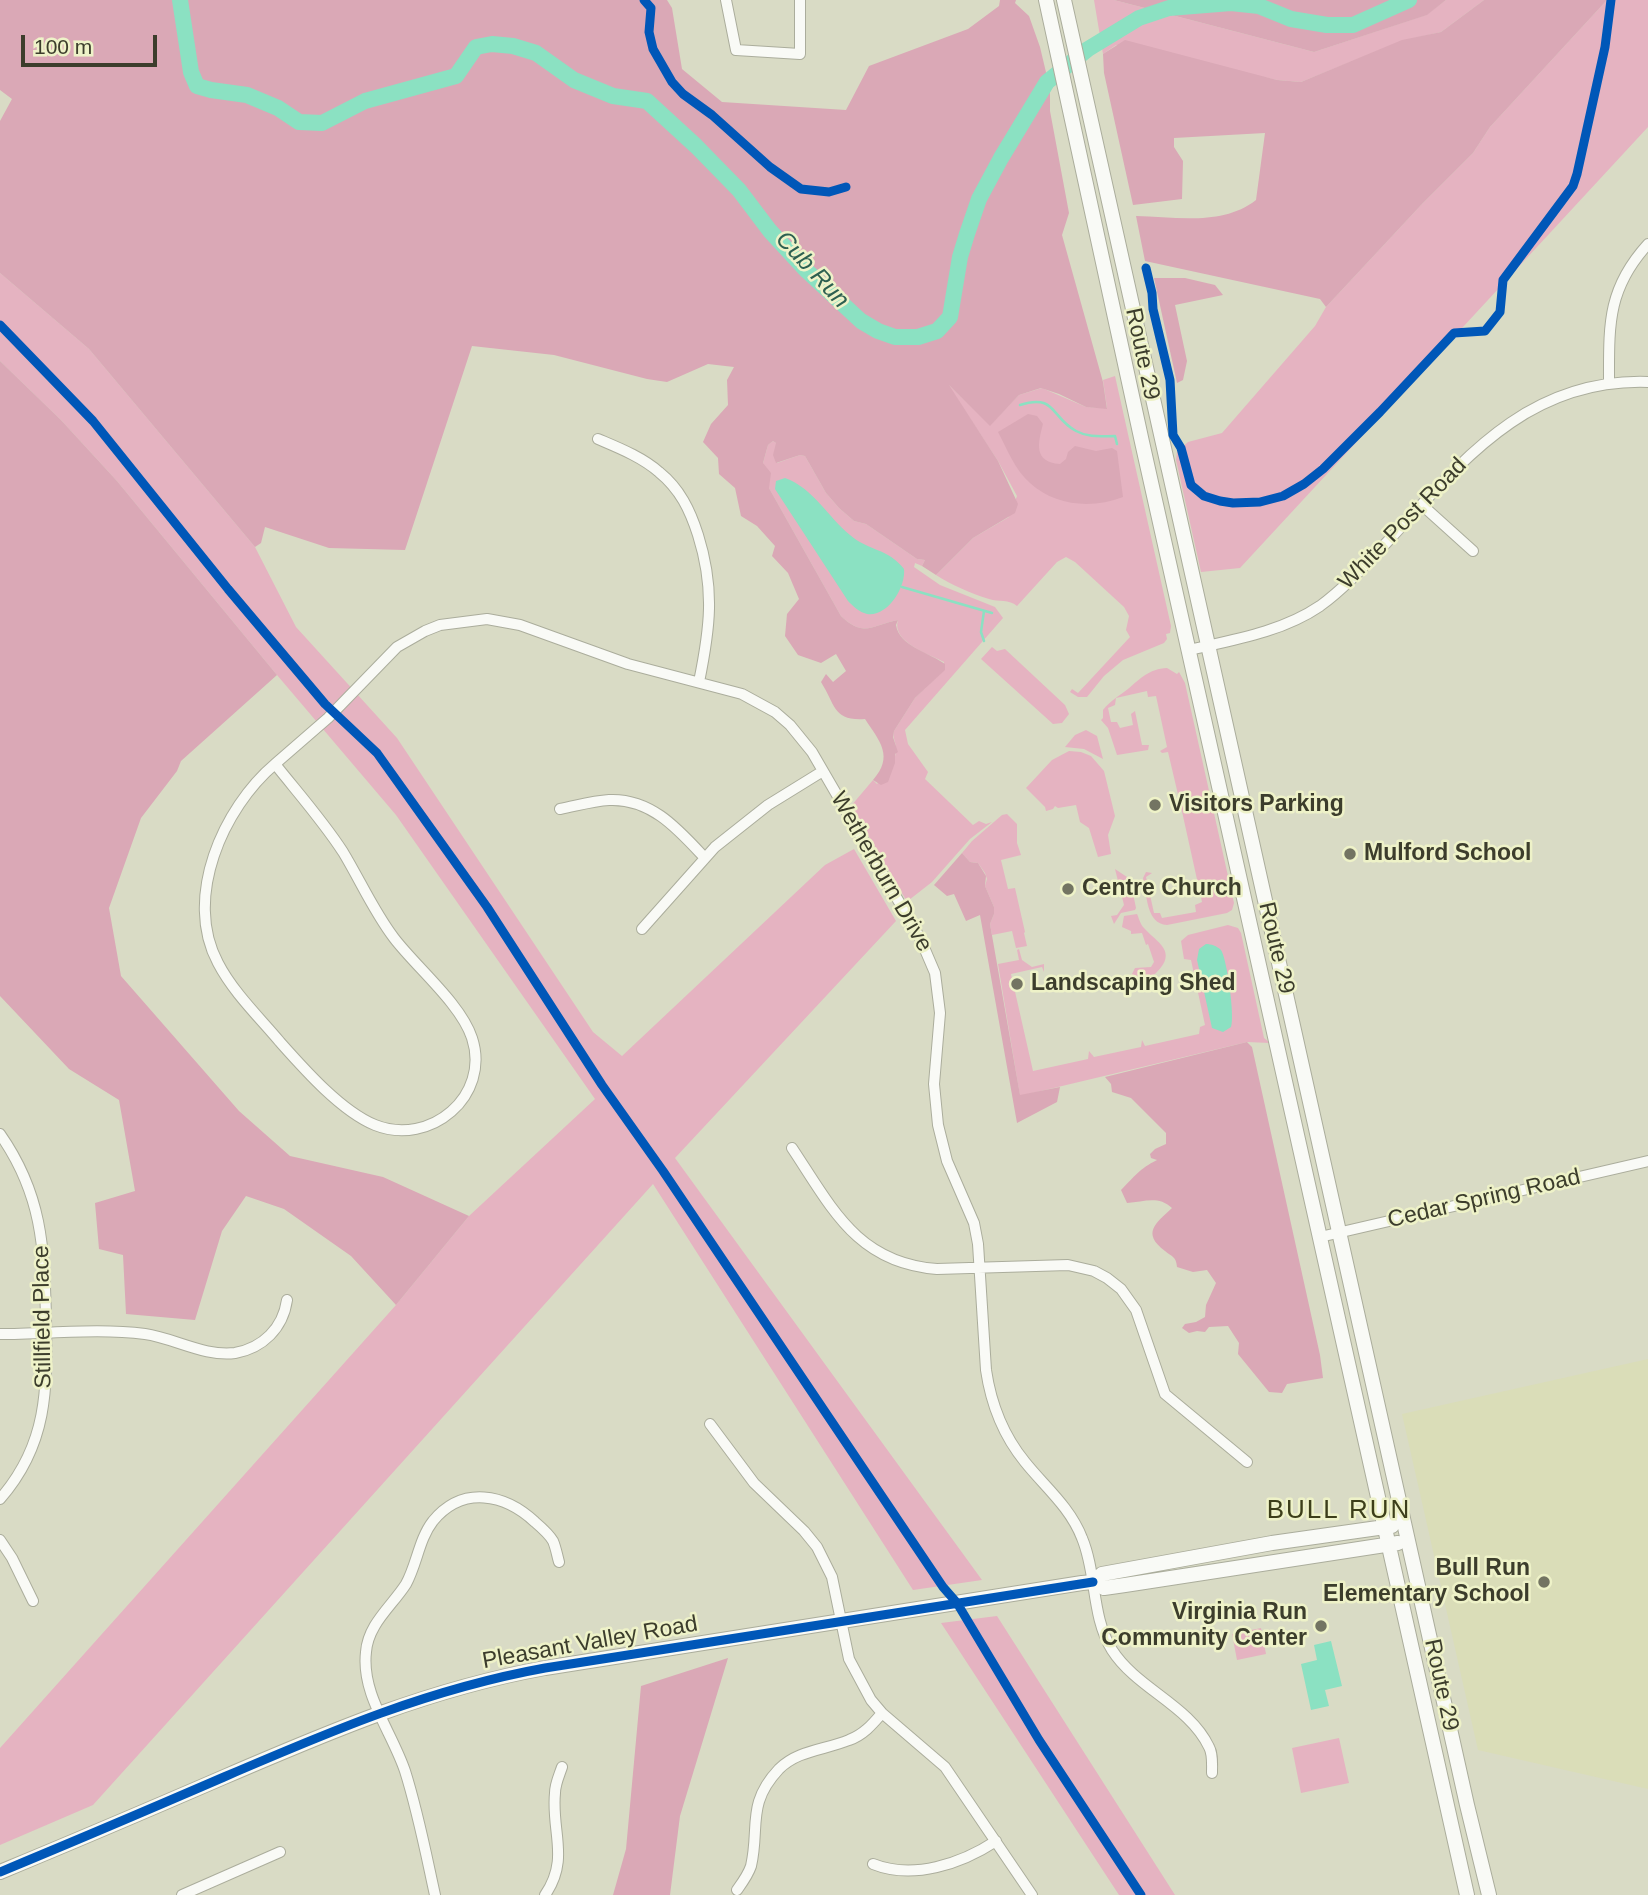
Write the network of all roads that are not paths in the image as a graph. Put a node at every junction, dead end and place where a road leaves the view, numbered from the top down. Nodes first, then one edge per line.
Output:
1 (726, 0) edge
2 (800, 0) edge
3 (1046, 0) edge
4 (1064, 0) edge
5 (1648, 244) edge
6 (1648, 382) edge
7 (1609, 383) junction
8 (598, 439) dead end
9 (1422, 505) junction
10 (1473, 551) dead end
11 (1208, 646) junction
12 (1189, 650) junction
13 (699, 682) junction
14 (275, 764) junction
15 (823, 771) junction
16 (560, 809) dead end
17 (705, 857) junction
18 (642, 929) dead end
19 (0, 1134) edge
20 (792, 1148) dead end
21 (1648, 1161) edge
22 (1339, 1233) junction
23 (1320, 1237) junction
24 (980, 1268) junction
25 (287, 1300) dead end
26 (46, 1334) junction
27 (0, 1335) edge
28 (710, 1424) dead end
29 (1247, 1462) dead end
30 (0, 1499) edge
31 (1405, 1525) junction
32 (1386, 1527) junction
33 (0, 1540) edge
34 (1409, 1542) junction
35 (1390, 1544) junction
36 (559, 1562) dead end
37 (1093, 1582) junction
38 (33, 1601) dead end
39 (840, 1622) junction
40 (380, 1712) junction
41 (882, 1713) junction
42 (562, 1767) dead end
43 (1212, 1773) dead end
44 (996, 1841) junction
45 (280, 1852) dead end
46 (873, 1864) dead end
47 (0, 1872) edge
48 (737, 1890) dead end
49 (182, 1895) edge
50 (435, 1895) edge
51 (545, 1895) edge
52 (1032, 1895) edge
53 (1467, 1895) edge
54 (1489, 1895) edge

1 - 2 street
3 - 12 main road, Route 29
4 - 11 main road, Route 29
5 - 7 street
6 - 7 street, White Post Road
7 - 9 street, White Post Road
8 - 13 street
9 - 10 street
9 - 11 street, White Post Road
11 - 12 street, White Post Road
11 - 22 main road, Route 29
12 - 23 main road, Route 29
13 - 14 street, Wetherburn Drive
13 - 15 street, Wetherburn Drive
14 - 14 street, Wetherburn Drive
15 - 17 street
15 - 24 street, Wetherburn Drive
16 - 17 street
17 - 18 street
19 - 26 street, Stillfield Place
20 - 24 street
21 - 22 street, Cedar Spring Road
22 - 23 street, Cedar Spring Road
22 - 31 main road, Route 29
23 - 32 main road, Route 29
24 - 29 street
24 - 37 street, Wetherburn Drive
25 - 26 street
26 - 27 street
26 - 30 street, Stillfield Place
28 - 39 street
31 - 32 main road, Pleasant Valley Road
31 - 34 main road, Route 29
32 - 35 main road, Route 29
32 - 37 main road, Pleasant Valley Road
33 - 38 street
34 - 35 main road, Pleasant Valley Road
34 - 54 main road, Route 29
35 - 37 main road, Pleasant Valley Road
35 - 53 main road, Route 29
36 - 40 street
37 - 39 main road, Pleasant Valley Road
37 - 43 street, Wetherburn Drive
39 - 40 main road, Pleasant Valley Road
39 - 41 street
40 - 47 main road, Pleasant Valley Road
40 - 50 street
41 - 44 street
41 - 48 street
42 - 51 street
44 - 46 street
44 - 52 street
45 - 49 street

